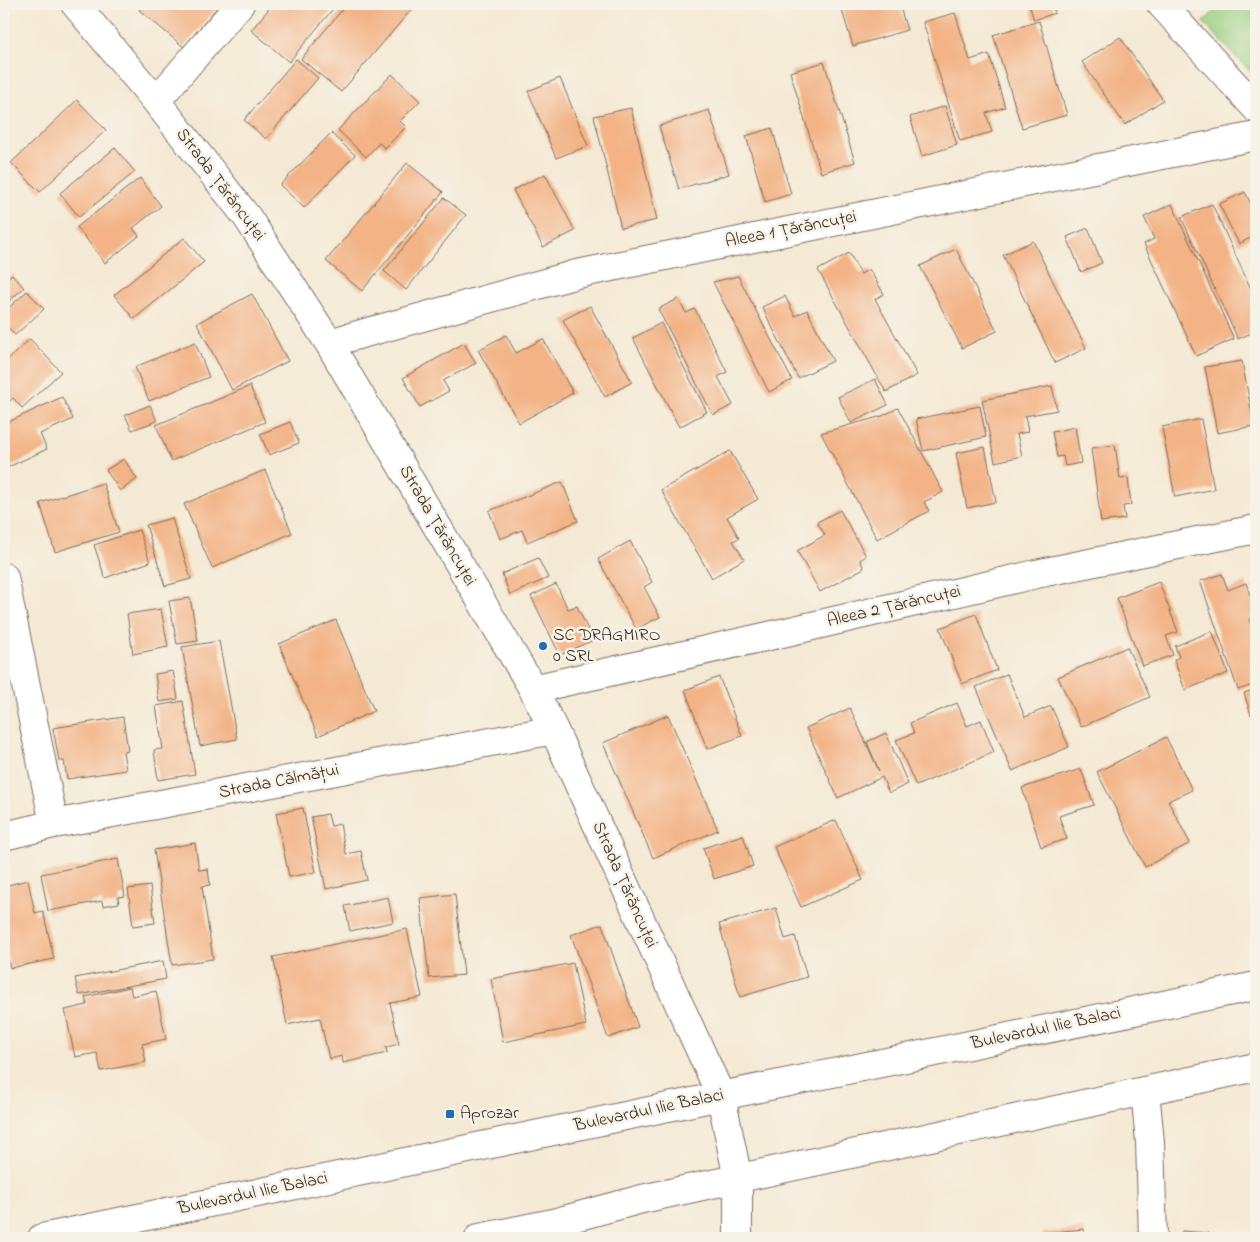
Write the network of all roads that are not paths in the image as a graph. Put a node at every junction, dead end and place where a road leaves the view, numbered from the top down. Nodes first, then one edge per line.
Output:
1 (75, 4) edge
2 (240, 4) edge
3 (1161, 4) edge
4 (156, 101) junction
5 (1256, 108) edge
6 (1256, 136) edge
7 (329, 343) junction
8 (1256, 529) edge
9 (4, 576) edge
10 (533, 689) junction
11 (554, 730) junction
12 (54, 824) junction
13 (4, 836) edge
14 (1256, 986) edge
15 (1256, 1067) edge
16 (1145, 1091) junction
17 (721, 1096) junction
18 (738, 1179) junction
19 (42, 1238) edge
20 (479, 1238) edge
21 (738, 1238) edge
22 (1153, 1238) edge

1 - 4 street, Strada Țărăncuței
2 - 4 street
3 - 5 street
4 - 7 street, Strada Țărăncuței
6 - 7 street, Aleea 1 Țărăncuței
7 - 10 street, Strada Țărăncuței
8 - 10 street, Aleea 2 Țărăncuței
9 - 12 street
10 - 11 street, Strada Țărăncuței
11 - 12 street, Strada Călmățui
11 - 17 street, Strada Țărăncuței
12 - 13 street, Strada Călmățui
14 - 17 street, Bulevardul Ilie Balaci
15 - 16 street
16 - 18 street
16 - 22 street
17 - 18 street, Strada Țărăncuței
17 - 19 street, Bulevardul Ilie Balaci
18 - 20 street
18 - 21 street, Strada Țărăncuței

